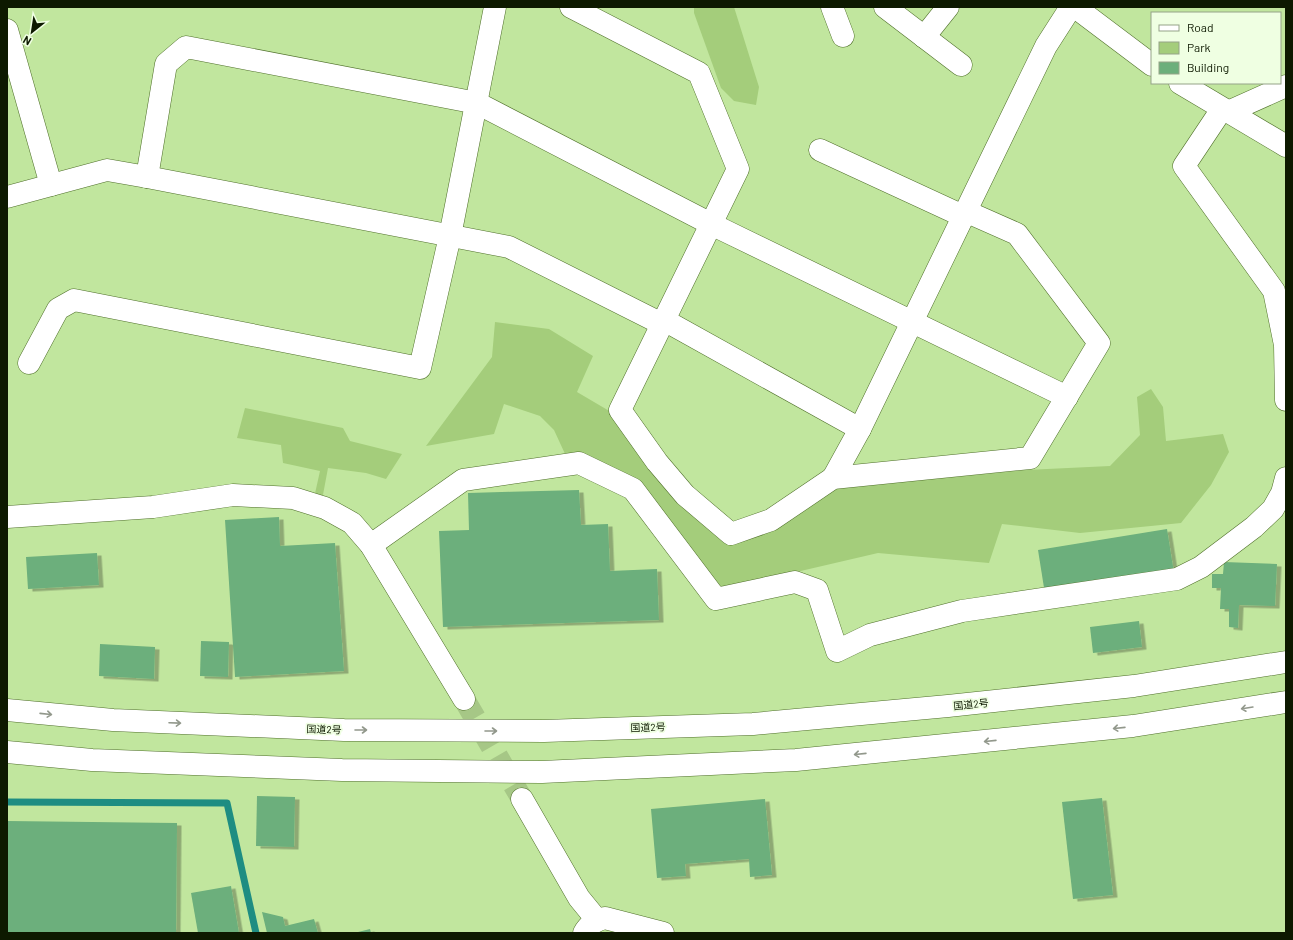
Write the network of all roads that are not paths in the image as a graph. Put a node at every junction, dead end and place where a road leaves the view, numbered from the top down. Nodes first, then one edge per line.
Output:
1 (495, 7) edge
2 (571, 7) edge
3 (832, 7) edge
4 (885, 7) edge
5 (948, 7) edge
6 (1071, 7) edge
7 (1075, 7) edge
8 (7, 30) edge
9 (843, 36) dead end
10 (924, 37) junction
11 (1151, 64) edge
12 (961, 65) dead end
13 (1182, 84) edge
14 (1286, 86) edge
15 (477, 103) junction
16 (1225, 110) junction
17 (1286, 146) edge
18 (820, 150) dead end
19 (147, 177) junction
20 (51, 185) junction
21 (7, 197) edge
22 (964, 214) junction
23 (711, 224) junction
24 (450, 236) junction
25 (912, 321) junction
26 (663, 322) junction
27 (30, 363) dead end
28 (1067, 397) junction
29 (1286, 400) edge
30 (860, 430) junction
31 (833, 478) junction
32 (1286, 478) edge
33 (7, 517) edge
34 (371, 545) junction
35 (1286, 662) edge
36 (464, 699) tunnel mouth
37 (1286, 702) edge
38 (7, 710) edge
39 (7, 752) edge
40 (522, 799) tunnel mouth
41 (591, 927) edge
42 (663, 933) edge

1 - 15 main road
2 - 23 main road
3 - 9 main road
4 - 10 main road
5 - 10 main road
6 - 22 main road
7 - 11 main road
8 - 20 main road
10 - 12 main road
13 - 16 main road
14 - 16 main road
15 - 19 main road
15 - 23 main road
15 - 24 main road
16 - 17 main road
16 - 29 main road
18 - 22 main road
19 - 20 main road
19 - 24 main road
20 - 21 main road
22 - 25 main road
22 - 28 main road
23 - 25 main road
23 - 26 main road
24 - 26 main road
24 - 27 main road
25 - 28 main road
25 - 30 main road
26 - 30 main road
26 - 31 main road
28 - 31 main road
30 - 31 main road
32 - 34 main road
33 - 34 main road
34 - 36 main road
38 -> 35 main road, 国道2号
37 -> 39 main road
40 - 41 main road
41 - 42 main road

